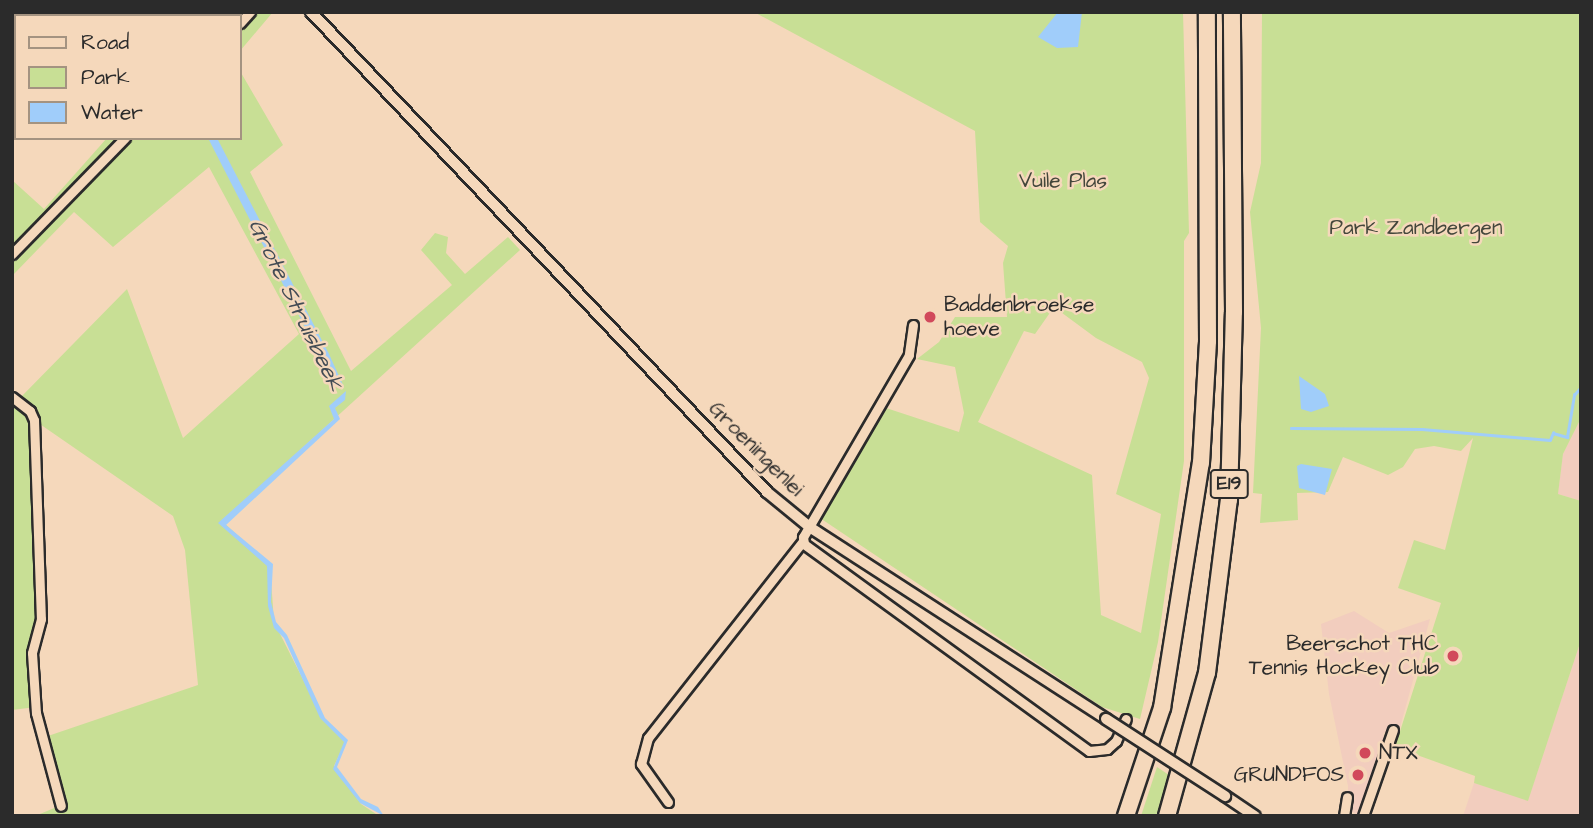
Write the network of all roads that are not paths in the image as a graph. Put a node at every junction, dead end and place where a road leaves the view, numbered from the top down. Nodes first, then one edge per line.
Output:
1 (311, 12) edge
2 (1207, 12) edge
3 (1232, 12) edge
4 (123, 140) edge
5 (12, 254) edge
6 (913, 325) dead end
7 (12, 397) edge
8 (811, 528) junction
9 (803, 541) junction
10 (1126, 719) dead end
11 (1393, 730) dead end
12 (1347, 797) dead end
13 (668, 802) dead end
14 (61, 806) dead end
15 (1126, 816) edge
16 (1167, 816) edge
17 (1255, 816) edge
18 (1344, 816) edge
19 (1363, 816) edge

1 - 8 street, Groeningenlei
2 - 15 highway, E19
3 - 16 highway, E19
4 - 5 street
6 - 8 street
7 - 14 street
8 - 9 street
8 - 17 street, Groeningenlei, bridge
9 - 10 street
9 - 13 street
11 - 19 street
12 - 18 street

